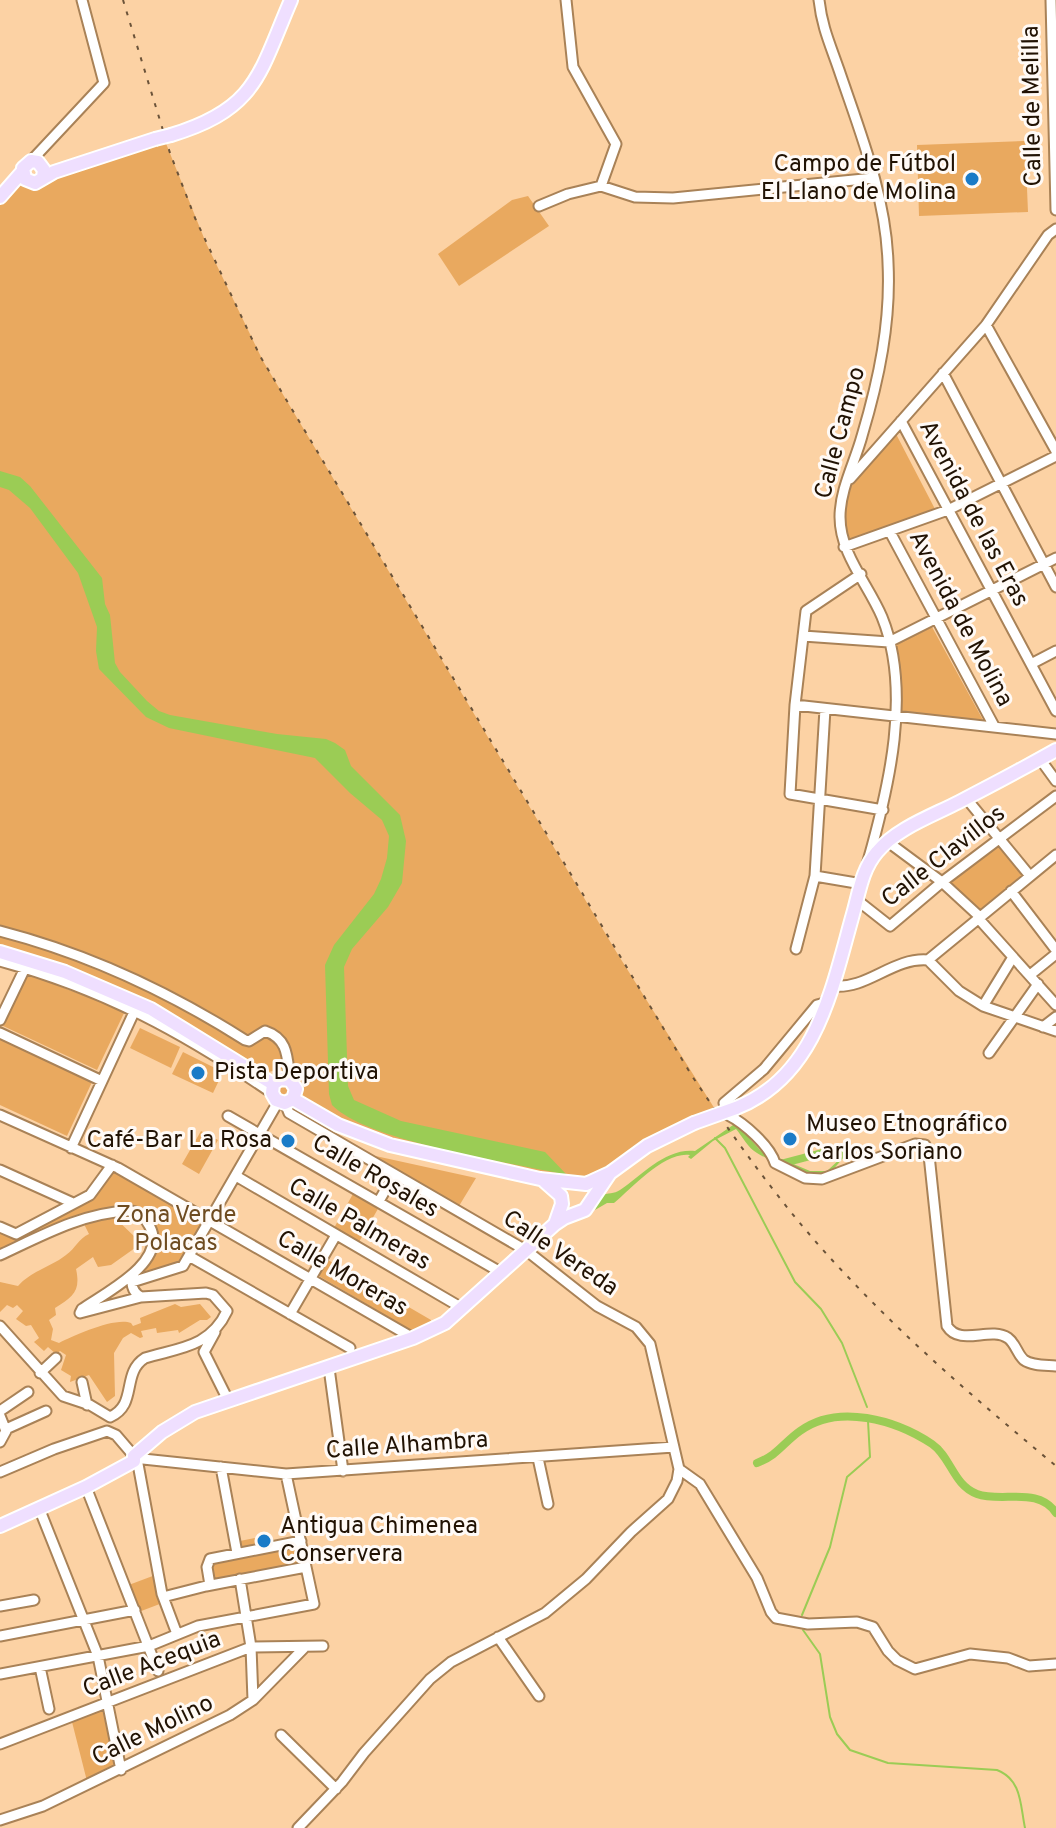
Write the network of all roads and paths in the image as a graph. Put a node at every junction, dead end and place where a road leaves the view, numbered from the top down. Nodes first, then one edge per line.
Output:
1 (82, 0) edge
2 (283, 0) edge
3 (291, 0) edge
4 (566, 0) edge
5 (819, 0) edge
6 (1051, 0) edge
7 (278, 28) junction
8 (38, 168) junction
9 (874, 178) junction
10 (601, 186) junction
11 (0, 197) edge
12 (539, 206) dead end
13 (1056, 210) edge
14 (1056, 229) edge
15 (986, 325) junction
16 (943, 373) junction
17 (901, 421) junction
18 (1056, 454) edge
19 (1001, 485) junction
20 (844, 488) junction
21 (948, 510) junction
22 (890, 532) junction
23 (844, 547) junction
24 (1056, 558) edge
25 (1043, 565) junction
26 (861, 574) junction
27 (1056, 587) edge
28 (993, 592) junction
29 (938, 619) junction
30 (803, 636) junction
31 (889, 642) junction
32 (1056, 651) edge
33 (1031, 664) junction
34 (795, 705) junction
35 (825, 709) junction
36 (1056, 711) edge
37 (895, 717) junction
38 (994, 726) junction
39 (1056, 734) edge
40 (1056, 750) edge
41 (1040, 759) junction
42 (1056, 781) edge
43 (1056, 796) edge
44 (966, 798) junction
45 (819, 799) junction
46 (883, 810) junction
47 (999, 839) junction
48 (888, 842) junction
49 (1056, 855) edge
50 (815, 876) junction
51 (1030, 876) junction
52 (863, 878) junction
53 (942, 882) junction
54 (1011, 891) junction
55 (857, 900) junction
56 (979, 917) junction
57 (0, 931) edge
58 (796, 949) dead end
59 (0, 952) edge
60 (1056, 952) edge
61 (1013, 957) junction
62 (928, 960) junction
63 (0, 961) edge
64 (25, 968) junction
65 (1030, 975) junction
66 (1038, 984) junction
67 (833, 986) junction
68 (828, 1002) junction
69 (1056, 1005) edge
70 (983, 1006) junction
71 (135, 1010) junction
72 (1056, 1017) edge
73 (1015, 1018) junction
74 (0, 1020) edge
75 (1043, 1027) junction
76 (1056, 1031) edge
77 (0, 1033) edge
78 (989, 1053) dead end
79 (290, 1080) junction
80 (102, 1081) junction
81 (280, 1096) junction
82 (0, 1115) edge
83 (228, 1116) dead end
84 (260, 1134) junction
85 (368, 1138) junction
86 (71, 1148) junction
87 (359, 1154) junction
88 (112, 1165) junction
89 (0, 1170) edge
90 (610, 1173) junction
91 (394, 1175) junction
92 (236, 1176) junction
93 (540, 1179) junction
94 (572, 1182) junction
95 (586, 1184) junction
96 (592, 1197) junction
97 (562, 1200) junction
98 (379, 1201) junction
99 (73, 1203) junction
100 (575, 1213) junction
101 (210, 1220) junction
102 (555, 1224) junction
103 (0, 1227) edge
104 (336, 1235) junction
105 (527, 1251) junction
106 (0, 1255) edge
107 (189, 1256) junction
108 (502, 1273) junction
109 (133, 1278) junction
110 (311, 1278) junction
111 (141, 1297) junction
112 (462, 1308) junction
113 (290, 1314) junction
114 (223, 1319) junction
115 (0, 1326) edge
116 (413, 1338) junction
117 (4, 1341) edge
118 (350, 1348) dead end
119 (56, 1358) dead end
120 (1056, 1366) edge
121 (329, 1368) junction
122 (40, 1373) junction
123 (82, 1382) dead end
124 (28, 1392) dead end
125 (228, 1400) junction
126 (87, 1405) junction
127 (46, 1411) dead end
128 (0, 1414) edge
129 (6, 1429) junction
130 (0, 1442) edge
131 (674, 1447) junction
132 (538, 1458) junction
133 (137, 1459) junction
134 (221, 1467) junction
135 (679, 1469) junction
136 (343, 1471) junction
137 (0, 1472) edge
138 (286, 1474) junction
139 (86, 1487) junction
140 (548, 1504) dead end
141 (39, 1508) junction
142 (0, 1526) edge
143 (301, 1541) junction
144 (237, 1553) junction
145 (306, 1567) junction
146 (240, 1579) junction
147 (210, 1585) junction
148 (163, 1597) junction
149 (34, 1600) dead end
150 (0, 1606) edge
151 (135, 1610) junction
152 (246, 1616) junction
153 (84, 1619) junction
154 (177, 1634) junction
155 (0, 1636) edge
156 (498, 1637) junction
157 (149, 1646) junction
158 (323, 1646) dead end
159 (251, 1647) junction
160 (304, 1648) junction
161 (98, 1656) junction
162 (1056, 1664) edge
163 (40, 1667) junction
164 (158, 1671) dead end
165 (0, 1674) edge
166 (539, 1696) dead end
167 (253, 1700) junction
168 (109, 1703) junction
169 (49, 1709) dead end
170 (281, 1735) dead end
171 (0, 1744) edge
172 (121, 1770) junction
173 (336, 1789) junction
174 (0, 1820) edge
175 (298, 1828) edge

1 - 8 street
2 - 7 main road
3 - 7 main road
4 - 10 street
5 - 9 street, Calle Campo
6 - 13 street, Calle de Melilla
7 - 8 main road, bridge
8 - 11 main road
9 - 10 street
9 - 20 street, Calle Campo
10 - 12 street
14 - 15 street
15 - 16 street
15 - 18 street
16 - 17 street
16 - 19 street
17 - 20 street
17 - 21 street, Avenida de las Eras
18 - 19 street
19 - 21 street
19 - 25 street
20 - 23 street, Calle Campo
21 - 22 street
21 - 28 street, Avenida de las Eras
22 - 23 street
22 - 29 street, Avenida de Molina
23 - 26 street, Calle Campo
24 - 25 street
25 - 27 street
25 - 28 street
26 - 30 street
26 - 31 street, Calle Campo
28 - 29 street
28 - 33 street, Avenida de las Eras
29 - 31 street
29 - 38 street, Avenida de Molina
30 - 31 street
30 - 34 street
31 - 37 street, Calle Campo
32 - 33 street
33 - 36 street, Avenida de las Eras
34 - 35 street
34 - 45 street
35 - 37 street
35 - 45 street
37 - 38 street
37 - 46 street, Calle Campo
38 - 39 street
40 - 41 main road
41 - 42 street
41 - 44 main road
43 - 47 street, Calle Clavillos
44 - 47 street
44 - 48 main road
45 - 46 street
45 - 50 street
46 - 52 street, Calle Campo
47 - 51 street
47 - 53 street, Calle Clavillos
48 - 52 main road
48 - 53 street
49 - 51 street
50 - 52 street
50 - 58 street
51 - 54 street
52 - 55 main road
53 - 55 street, Calle Clavillos
53 - 56 street
54 - 56 street
54 - 60 street
55 - 67 main road
56 - 61 street
56 - 62 street
57 - 79 street
59 - 81 main road
60 - 65 street
61 - 65 street
61 - 70 street
62 - 67 street
62 - 70 street
63 - 64 street, Calle Vereda
64 - 71 street, Calle Vereda
64 - 74 street
65 - 66 street
66 - 69 street
66 - 73 street
67 - 68 main road
68 - 90 main road, bridge
68 - 120 street
70 - 73 street
71 - 80 street
71 - 81 street, Calle Vereda
72 - 75 street
73 - 75 street
73 - 78 street
75 - 76 street
77 - 80 street
79 - 81 main road
79 - 81 main road
80 - 86 street
81 - 84 street
81 - 85 main road
81 - 87 street, Calle Vereda
82 - 86 street, Calle Moreras
83 - 84 street, Calle Rosales
84 - 92 street
84 - 98 street, Calle Rosales
85 - 87 street
85 - 93 main road
86 - 88 street, Calle Moreras
87 - 91 street, Calle Vereda
88 - 99 street
88 - 101 street, Calle Moreras
89 - 99 street
90 - 95 main road
90 - 96 main road
91 - 98 street
91 - 105 street, Calle Vereda
92 - 101 street
92 - 104 street, Calle Palmeras
93 - 94 main road
93 - 97 main road
94 - 95 main road
94 - 97 main road
95 - 96 main road
96 - 100 main road
97 - 100 main road
97 - 102 main road
98 - 108 street, Calle Rosales
99 - 103 street
100 - 102 main road
101 - 107 street
101 - 110 street, Calle Moreras
102 - 105 main road
104 - 110 street
104 - 112 street, Calle Palmeras
105 - 108 main road
105 - 131 street, Calle Vereda
106 - 109 street
107 - 109 street
107 - 113 street
108 - 112 main road
109 - 111 street
109 - 111 street
110 - 113 street
110 - 116 street, Calle Moreras
111 - 114 street
112 - 116 main road
113 - 118 street
114 - 125 street
114 - 126 street
115 - 117 street
116 - 121 main road
117 - 122 street
119 - 122 street
121 - 125 main road
121 - 136 street
122 - 126 street
123 - 126 street
124 - 128 street
125 - 133 main road
127 - 129 street
128 - 129 street
129 - 130 street
131 - 132 street, Calle Alhambra
131 - 135 street, Calle Vereda
132 - 136 street, Calle Alhambra
132 - 140 street
133 - 134 street, Calle Alhambra
133 - 137 street
133 - 139 main road
133 - 148 street
134 - 138 street, Calle Alhambra
134 - 144 street
135 - 156 street, Calle Vereda
135 - 162 street
136 - 138 street, Calle Alhambra
138 - 143 street
139 - 141 main road
139 - 151 street
141 - 142 main road
141 - 153 street
143 - 144 street
143 - 145 street
144 - 147 street
145 - 146 street
145 - 152 street
146 - 147 street
146 - 152 street
147 - 148 street
148 - 154 street
149 - 150 street
151 - 153 street
151 - 157 street
152 - 154 street
152 - 159 street
153 - 155 street
153 - 161 street
154 - 157 street
156 - 166 street
156 - 173 street
157 - 161 street
157 - 164 street
158 - 160 street, Calle Acequia
159 - 160 street, Calle Acequia
159 - 167 street
159 - 168 street, Calle Acequia
160 - 167 street, Calle Molino
161 - 163 street
161 - 168 street
163 - 165 street
163 - 169 street
167 - 172 street, Calle Molino
168 - 171 street, Calle Acequia
168 - 172 street
170 - 173 street
172 - 174 street, Calle Molino
173 - 175 street

